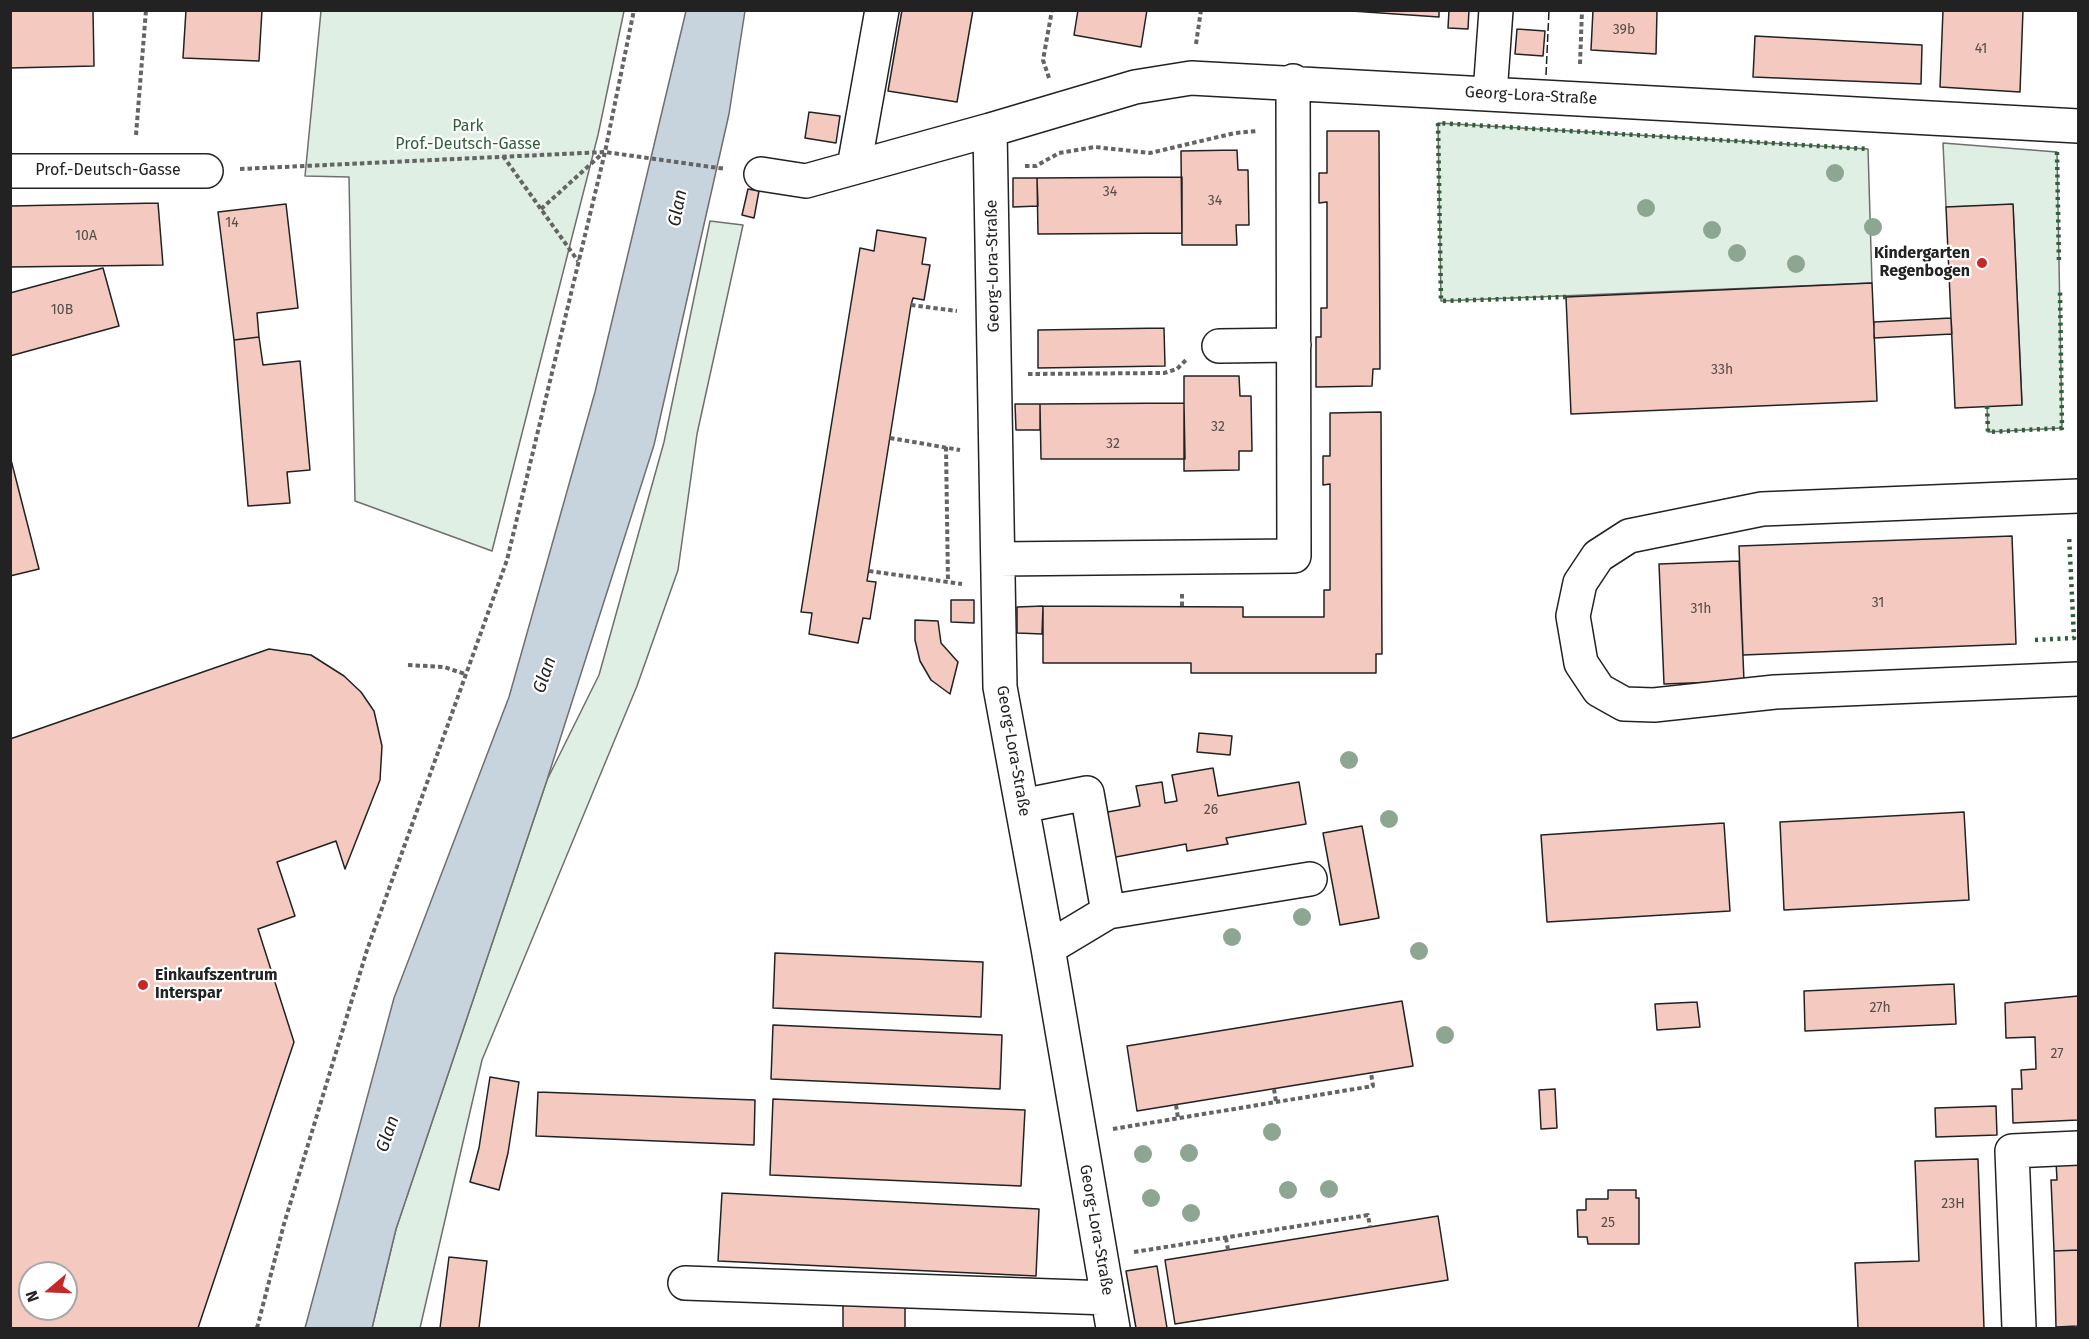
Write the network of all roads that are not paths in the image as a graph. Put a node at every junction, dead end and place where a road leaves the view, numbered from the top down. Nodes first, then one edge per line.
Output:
1 (882, 10) edge
2 (1496, 10) edge
3 (1293, 81) junction
4 (1490, 94) junction
5 (2079, 126) edge
6 (990, 130) junction
7 (854, 167) junction
8 (10, 171) edge
9 (206, 171) road end
10 (761, 174) road end
11 (1294, 345) junction
12 (1219, 346) road end
13 (2079, 496) edge
14 (999, 574) junction
15 (2079, 679) edge
16 (1022, 806) junction
17 (1310, 879) dead end
18 (1108, 912) junction
19 (1048, 948) junction
20 (2079, 1148) edge
21 (685, 1284) dead end
22 (1110, 1313) edge
23 (2019, 1329) edge

1 - 7 street
2 - 4 street
3 - 4 street, Georg-Lora-Straße
3 - 6 street, Georg-Lora-Straße
3 - 11 street
4 - 5 street, Georg-Lora-Straße
6 - 7 street, Georg-Lora-Straße
6 - 14 street, Georg-Lora-Straße
7 - 10 street, Georg-Lora-Straße
8 - 9 street, Prof.-Deutsch-Gasse
11 - 12 street
11 - 14 street
13 - 15 street
14 - 16 street, Georg-Lora-Straße
16 - 18 street
16 - 19 street, Georg-Lora-Straße
17 - 18 street
18 - 19 street
19 - 22 street, Georg-Lora-Straße
20 - 23 street
21 - 22 street

